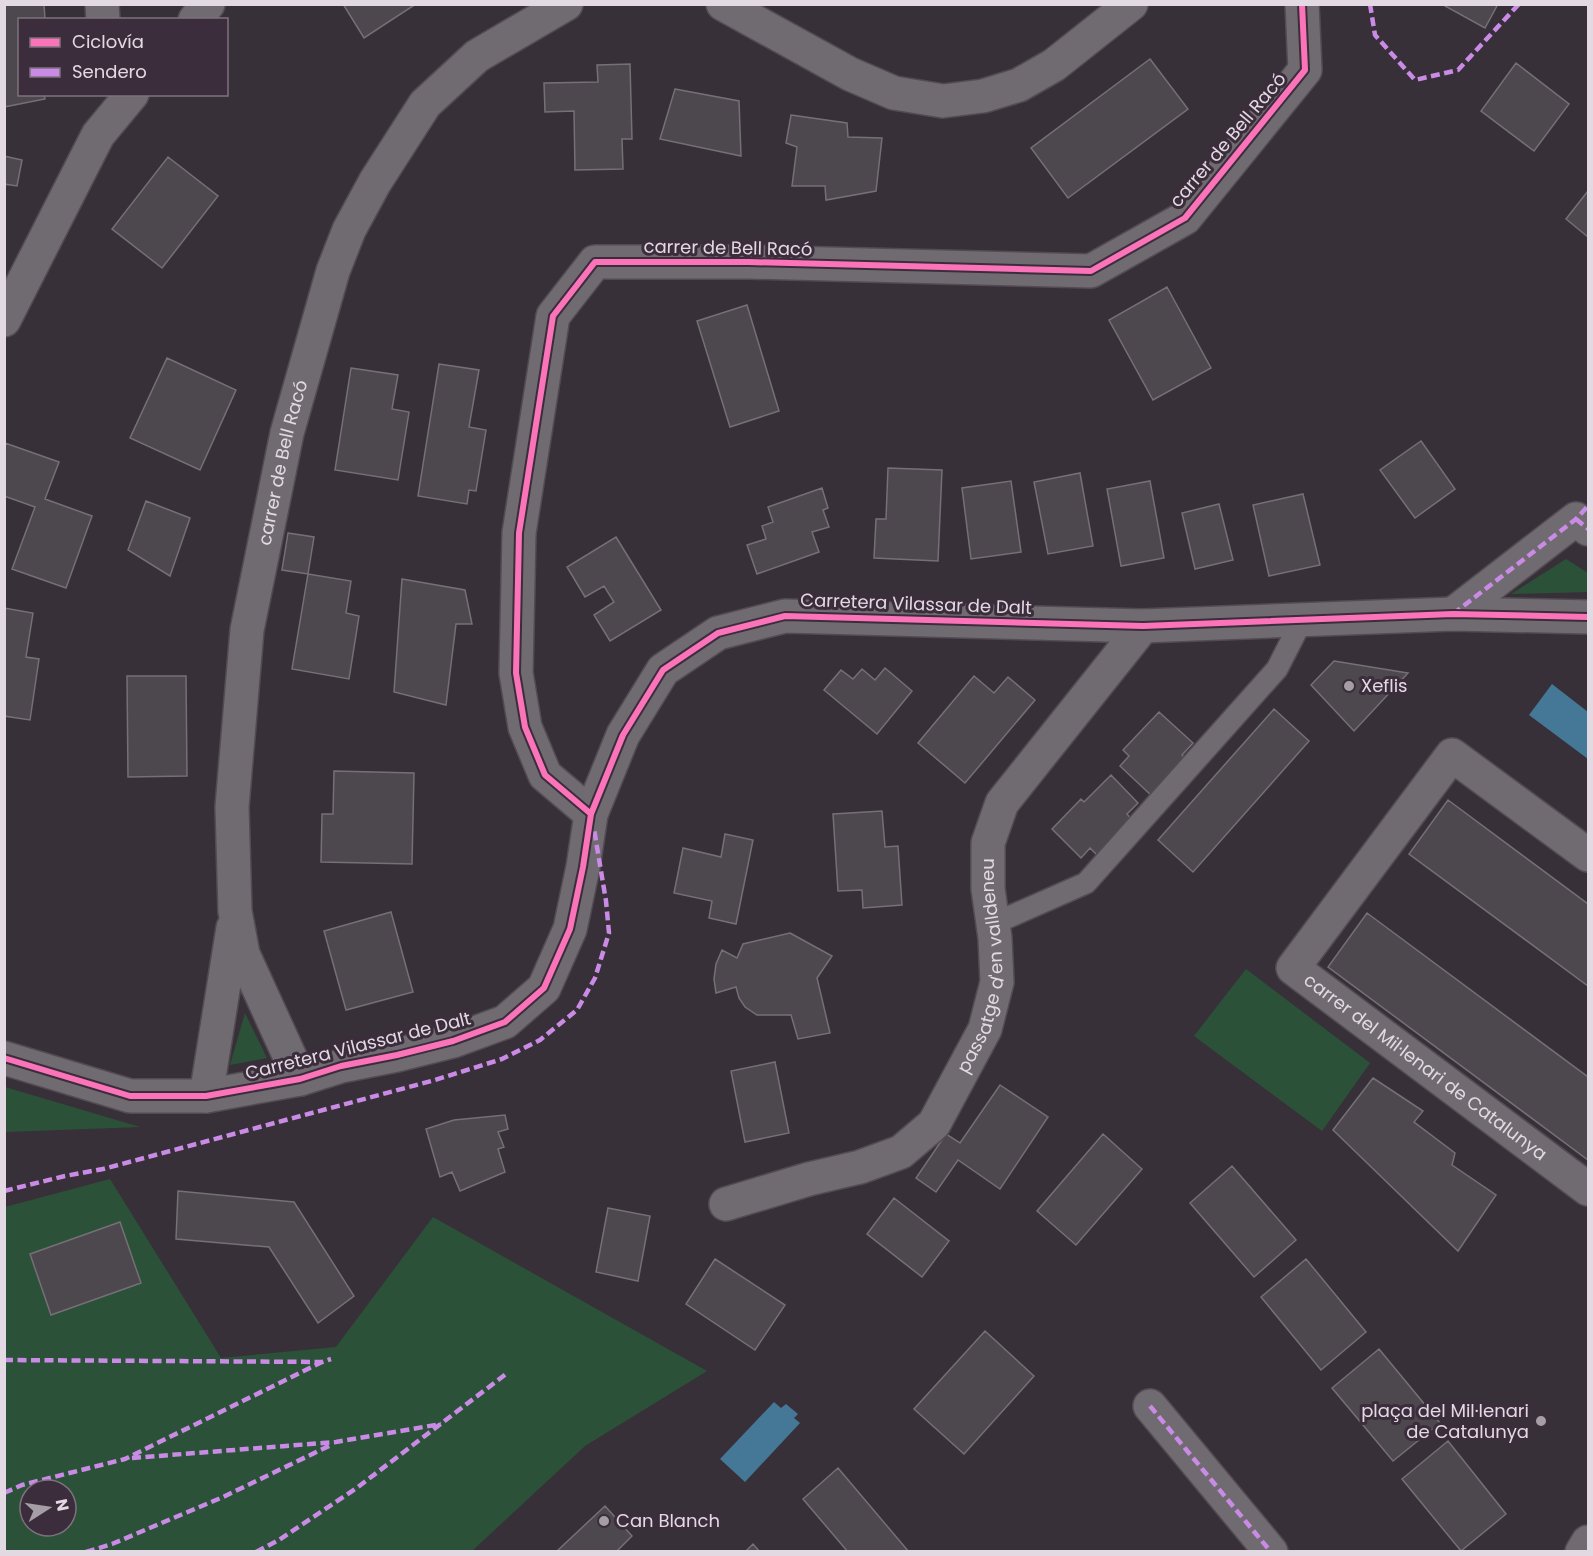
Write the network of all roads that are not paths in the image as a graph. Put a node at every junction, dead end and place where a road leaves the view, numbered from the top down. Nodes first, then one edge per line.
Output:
1 (208, 4) edge
2 (566, 4) edge
3 (723, 4) edge
4 (1131, 4) edge
5 (1302, 4) edge
6 (197, 18) edge
7 (100, 96) edge
8 (130, 96) edge
9 (98, 135) junction
10 (4, 320) edge
11 (1588, 529) edge
12 (1453, 614) junction
13 (1588, 617) edge
14 (1302, 620) junction
15 (1143, 626) junction
16 (591, 814) junction
17 (1588, 855) edge
18 (235, 911) junction
19 (993, 924) junction
20 (4, 1058) edge
21 (300, 1079) junction
22 (206, 1096) junction
23 (1588, 1189) edge
24 (726, 1204) dead end
25 (1150, 1406) dead end
26 (1588, 1542) edge
27 (1271, 1551) edge
28 (1582, 1551) edge

1 - 6 street
2 - 18 street, carrer de Bell Racó
3 - 4 street
5 - 16 street, carrer de Bell Racó
7 - 9 street
8 - 9 street
9 - 10 street
11 - 12 street
12 - 13 street, Carretera Vilassar de Dalt
12 - 14 street, Carretera Vilassar de Dalt
14 - 15 street, Carretera Vilassar de Dalt
14 - 19 lane
15 - 16 street, Carretera Vilassar de Dalt
15 - 19 street, passatge d'en valldeneu
16 - 21 street, Carretera Vilassar de Dalt
17 - 23 street, carrer del Mil·lenari de Catalunya
18 - 21 street, carrer de Bell Racó
18 - 22 street, carrer de Bell Racó
19 - 24 street, passatge d'en valldeneu
20 - 22 street, Carretera Vilassar de Dalt
21 - 22 street, Carretera Vilassar de Dalt
25 - 27 street
26 - 28 street

